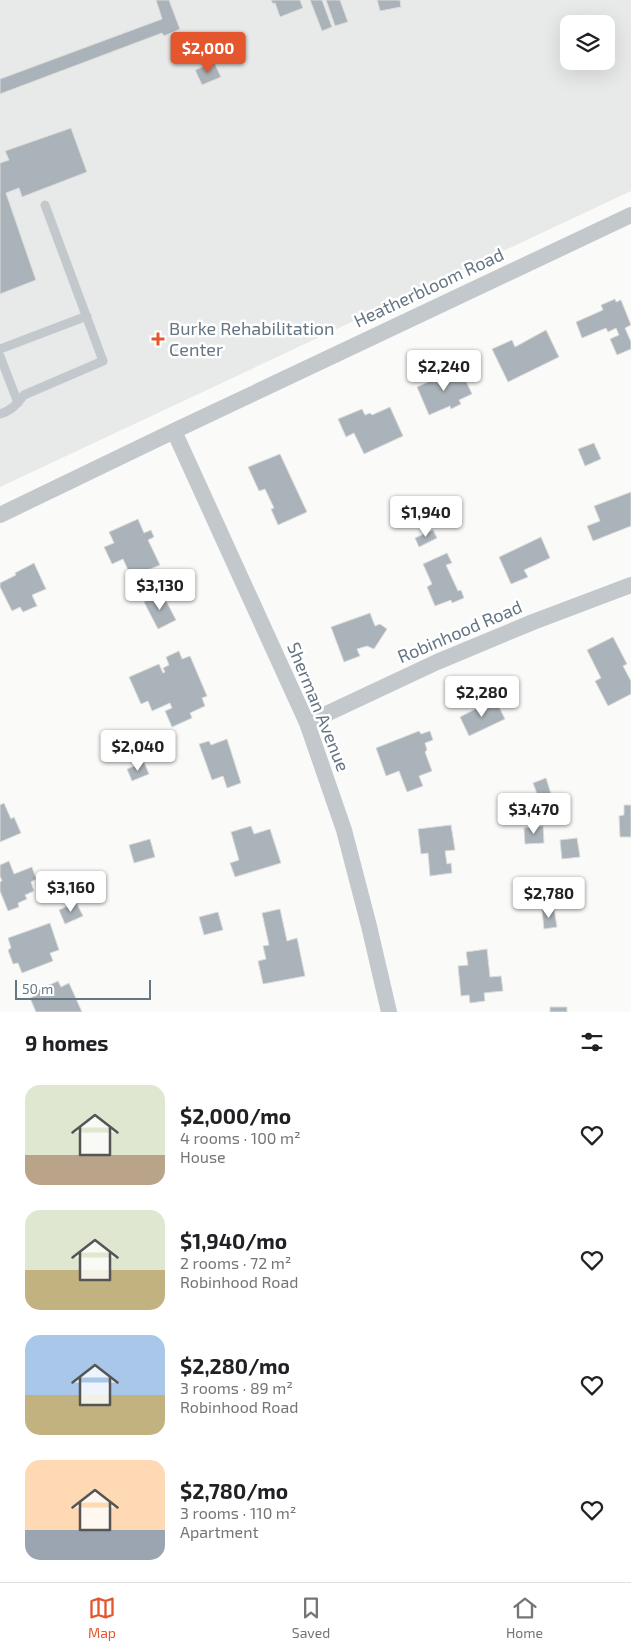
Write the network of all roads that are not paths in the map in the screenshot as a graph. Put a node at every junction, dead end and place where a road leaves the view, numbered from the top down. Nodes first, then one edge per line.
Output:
1 (45, 205) dead end
2 (631, 215) edge
3 (87, 316) junction
4 (0, 348) edge
5 (0, 356) edge
6 (18, 403) junction
7 (0, 414) edge
8 (174, 430) junction
9 (0, 515) edge
10 (630, 586) edge
11 (307, 723) junction
12 (389, 1012) edge

1 - 3 lane
2 - 8 street, Heatherbloom Road
3 - 4 lane
3 - 6 lane
5 - 6 lane
6 - 7 lane
8 - 9 street, Heatherbloom Road
8 - 11 street, Sherman Avenue
10 - 11 street, Robinhood Road
11 - 12 street, Sherman Avenue

